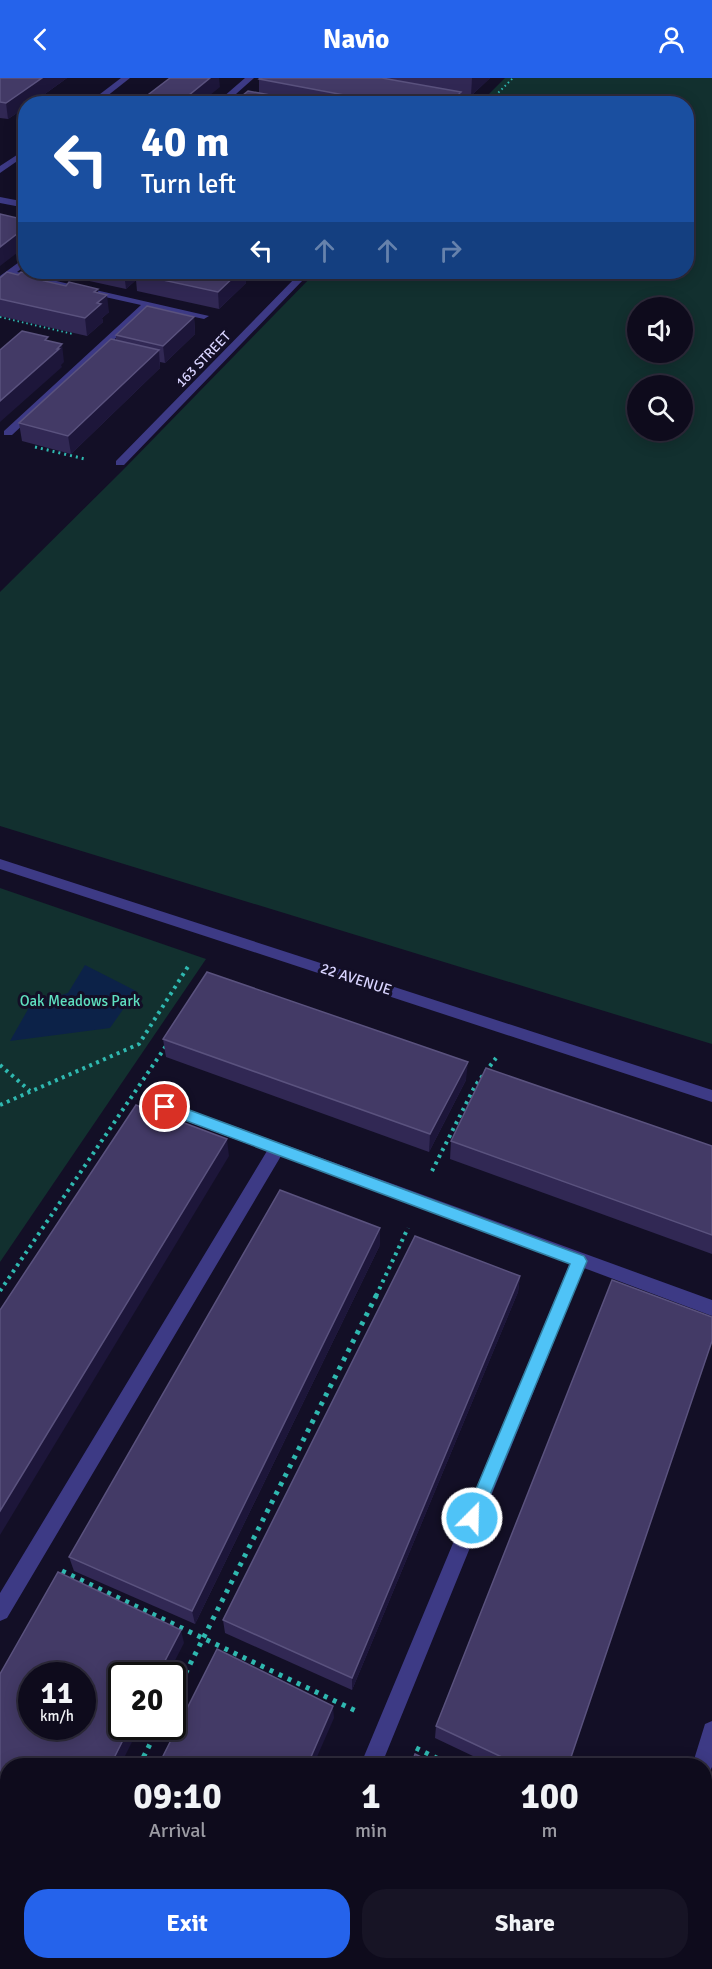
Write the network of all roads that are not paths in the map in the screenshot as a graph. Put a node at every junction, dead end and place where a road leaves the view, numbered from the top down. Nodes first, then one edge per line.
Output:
1 (126, 78) edge
2 (250, 78) edge
3 (431, 94) edge
4 (229, 95) joint
5 (102, 96) edge
6 (234, 96) edge
7 (442, 96) edge
8 (18, 157) edge
9 (0, 170) edge
10 (0, 200) edge
11 (18, 204) edge
12 (18, 266) edge
13 (10, 273) junction
14 (18, 275) edge
15 (38, 279) edge
16 (299, 279) edge
17 (0, 280) edge
18 (148, 303) junction
19 (204, 316) dead end
20 (8, 433) road end
21 (120, 464) dead end
22 (0, 864) edge
23 (712, 1096) edge
24 (165, 1107) dead end
25 (277, 1148) junction
26 (579, 1261) junction
27 (712, 1308) edge
28 (0, 1611) edge
29 (712, 1731) edge
30 (373, 1758) edge
31 (704, 1758) edge

1 - 5 street
2 - 4 street
3 - 7 street
4 - 6 street
8 - 9 street
10 - 11 street
12 - 13 street
13 - 14 street
13 - 17 street
15 - 18 street
16 - 21 street, 163 STREET
18 - 19 street
18 - 20 street
22 - 23 street, 22 AVENUE
24 - 25 street
25 - 26 street
25 - 28 street
26 - 27 street
26 - 30 street
29 - 31 street

